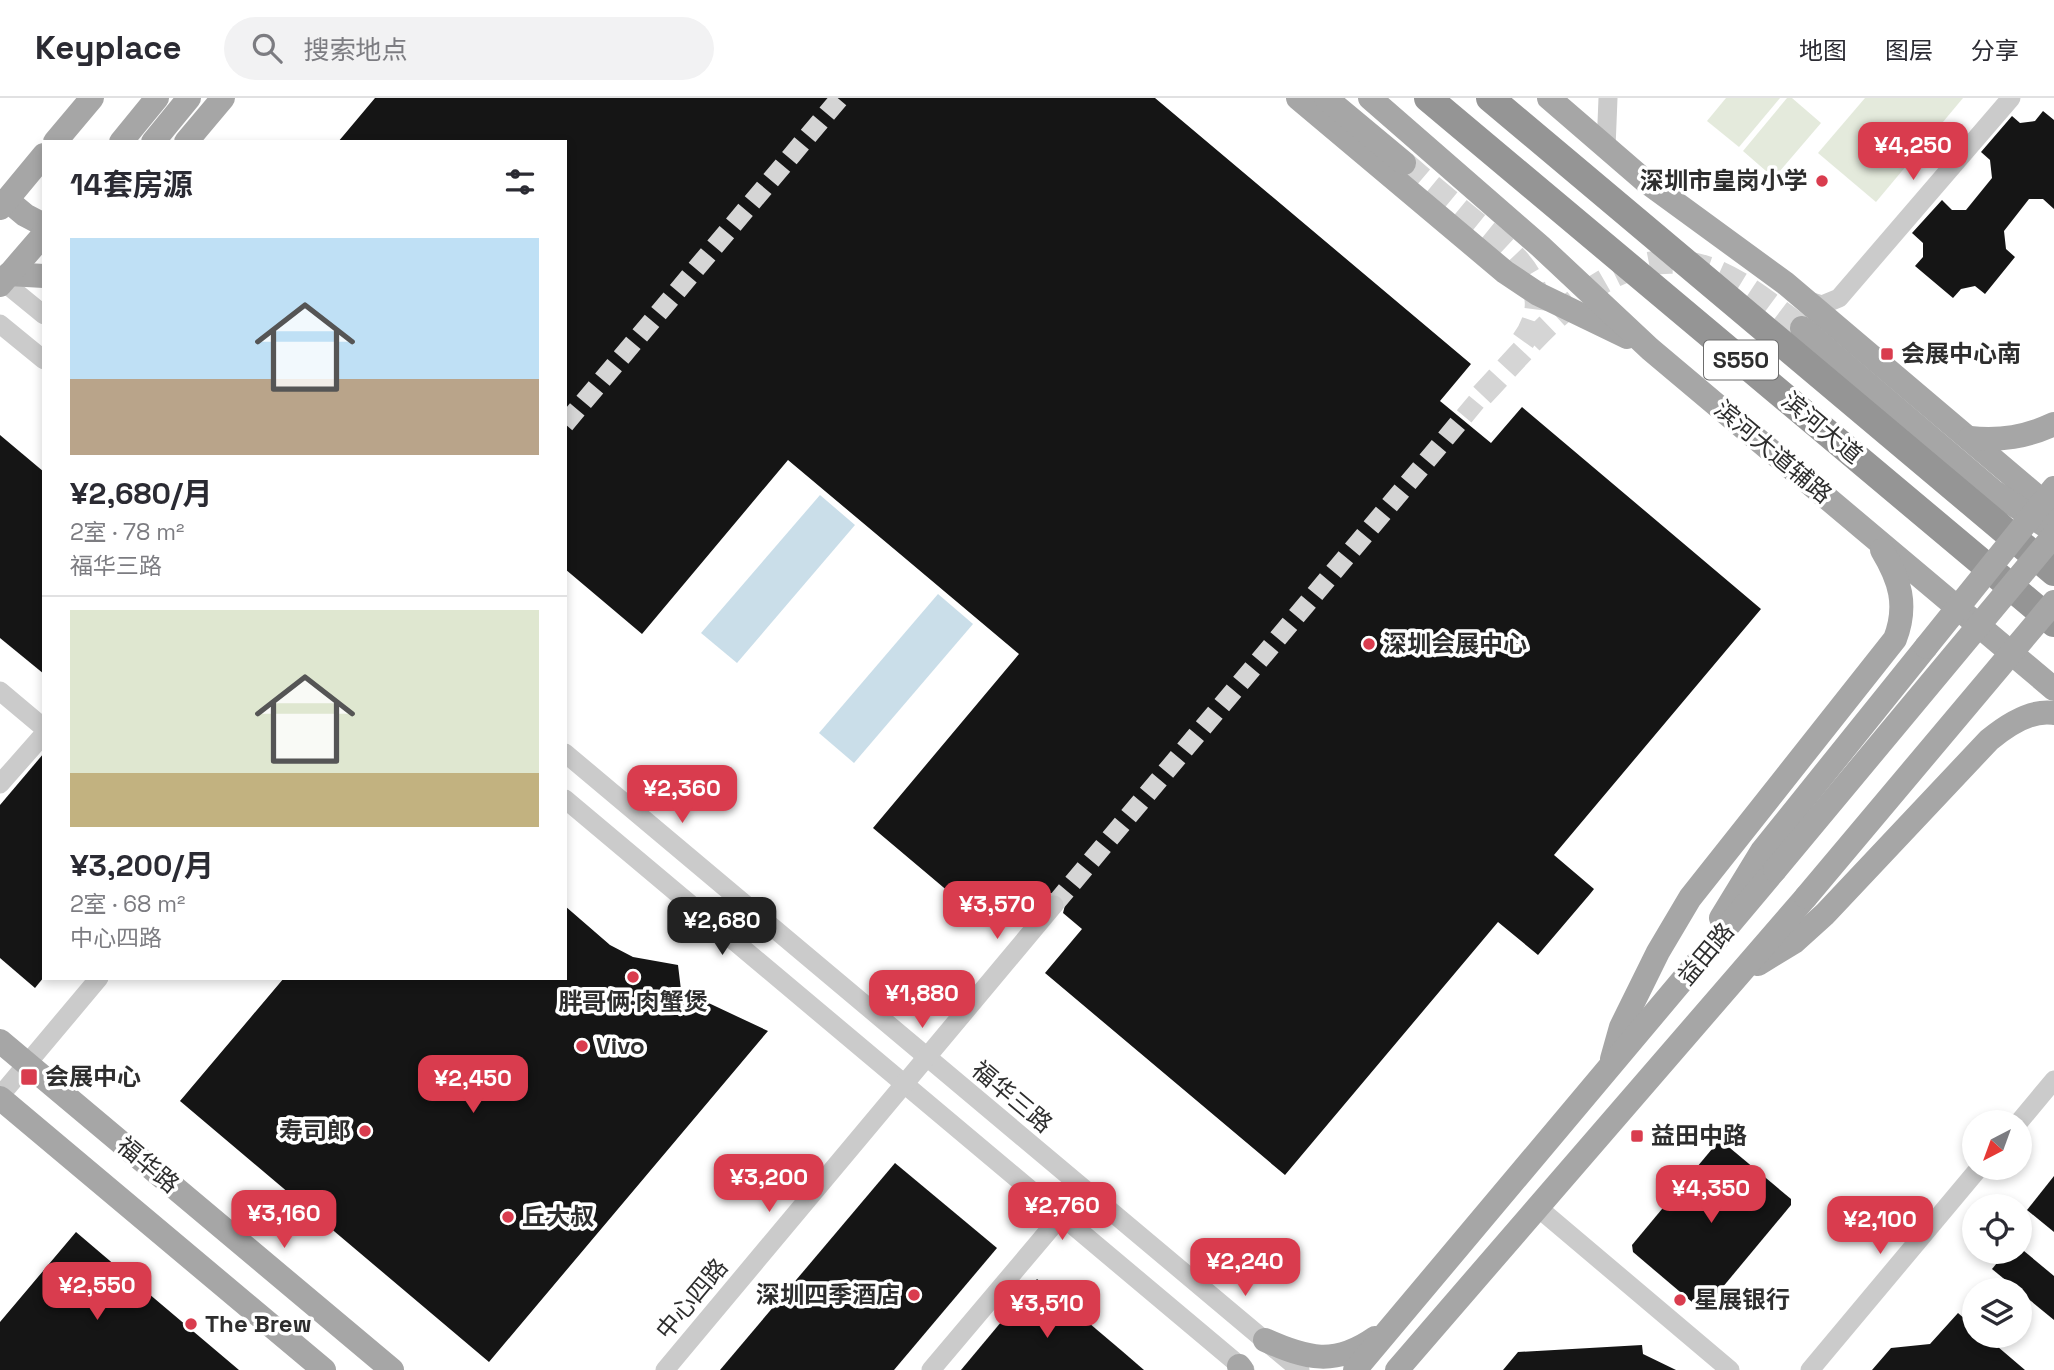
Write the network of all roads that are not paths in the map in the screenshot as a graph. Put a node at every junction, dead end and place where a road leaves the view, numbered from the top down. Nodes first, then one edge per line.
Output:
1 (92, 98) edge
2 (157, 98) edge
3 (189, 98) edge
4 (223, 98) edge
5 (1298, 98) edge
6 (1326, 98) edge
7 (1370, 98) edge
8 (1428, 98) edge
9 (1490, 98) edge
10 (1549, 98) edge
11 (1608, 98) edge
12 (2011, 98) edge
13 (57, 138) edge
14 (123, 140) edge
15 (155, 140) edge
16 (188, 140) edge
17 (1606, 148) junction
18 (42, 151) edge
19 (42, 157) edge
20 (1404, 163) tunnel mouth
21 (2, 199) edge
22 (42, 224) edge
23 (42, 236) edge
24 (42, 261) edge
25 (42, 276) edge
26 (3, 280) edge
27 (1845, 292) junction
28 (1806, 300) junction
29 (42, 312) edge
30 (0, 324) edge
31 (1802, 328) tunnel mouth
32 (1844, 332) junction
33 (1650, 349) junction
34 (42, 358) edge
35 (2054, 424) edge
36 (1970, 438) junction
37 (2054, 488) edge
38 (2054, 511) edge
39 (2054, 533) edge
40 (1875, 537) junction
41 (2054, 572) edge
42 (2054, 602) edge
43 (2054, 623) edge
44 (2054, 690) edge
45 (0, 691) edge
46 (2054, 713) edge
47 (42, 726) edge
48 (42, 736) edge
49 (567, 755) edge
50 (0, 784) edge
51 (567, 801) edge
52 (1768, 861) junction
53 (1054, 905) tunnel mouth
54 (1742, 971) junction
55 (97, 980) edge
56 (0, 1041) edge
57 (926, 1056) junction
58 (27, 1064) junction
59 (1609, 1070) junction
60 (2054, 1080) edge
61 (904, 1084) junction
62 (0, 1097) edge
63 (2029, 1110) edge
64 (1969, 1180) edge
65 (1536, 1206) junction
66 (1061, 1216) junction
67 (1398, 1320) junction
68 (1265, 1340) junction
69 (1420, 1342) junction
70 (1242, 1369) edge
71 (324, 1370) edge
72 (392, 1370) edge
73 (665, 1370) edge
74 (931, 1370) edge
75 (1300, 1370) edge
76 (1355, 1370) edge
77 (1397, 1370) edge
78 (1407, 1370) edge
79 (1730, 1370) edge
80 (1810, 1370) edge

1 - 13 main road
2 - 14 main road
3 - 15 main road
4 - 16 main road
5 - 33 main road
6 - 20 main road
7 - 33 main road, 滨河大道辅路
8 - 43 highway, 滨河大道 / S550
9 - 41 highway, 滨河大道 / S550
10 - 17 main road
11 - 17 street
12 - 27 street
17 - 28 main road
18 - 21 main road
19 - 21 main road
21 - 22 main road
23 - 26 main road
24 - 26 main road
25 - 26 main road
26 - 29 street
27 - 28 street
27 - 32 street
28 - 32 main road
30 - 34 street
31 - 39 main road
32 - 36 main road
33 - 40 main road, 滨河大道辅路
35 - 36 main road
36 - 38 main road
37 - 52 main road, bridge
39 - 52 main road, 益田路, bridge
40 - 44 main road, 滨河大道辅路
40 - 59 main road
42 - 54 main road, 益田路, bridge
45 - 47 street
46 - 54 main road
48 - 50 street
49 - 57 street, 福华三路
51 - 61 street
52 - 59 main road, 益田路
53 - 57 street, 中心四路
54 - 65 main road, 益田路
55 - 58 street
56 - 58 main road, 福华路
57 - 61 street, 中心四路
57 - 68 street, 福华三路
58 - 62 street
58 - 72 main road, 福华路
59 - 67 main road, 益田路
60 - 63 street
61 - 66 street
61 - 73 street, 中心四路
62 - 71 main road, 福华路
64 - 80 street
65 - 69 main road, 益田路
65 - 79 street
66 - 70 street
66 - 74 street
67 - 68 main road
67 - 76 main road, 益田路
68 - 75 street, 福华三路
69 - 77 main road, 益田路
69 - 78 main road

